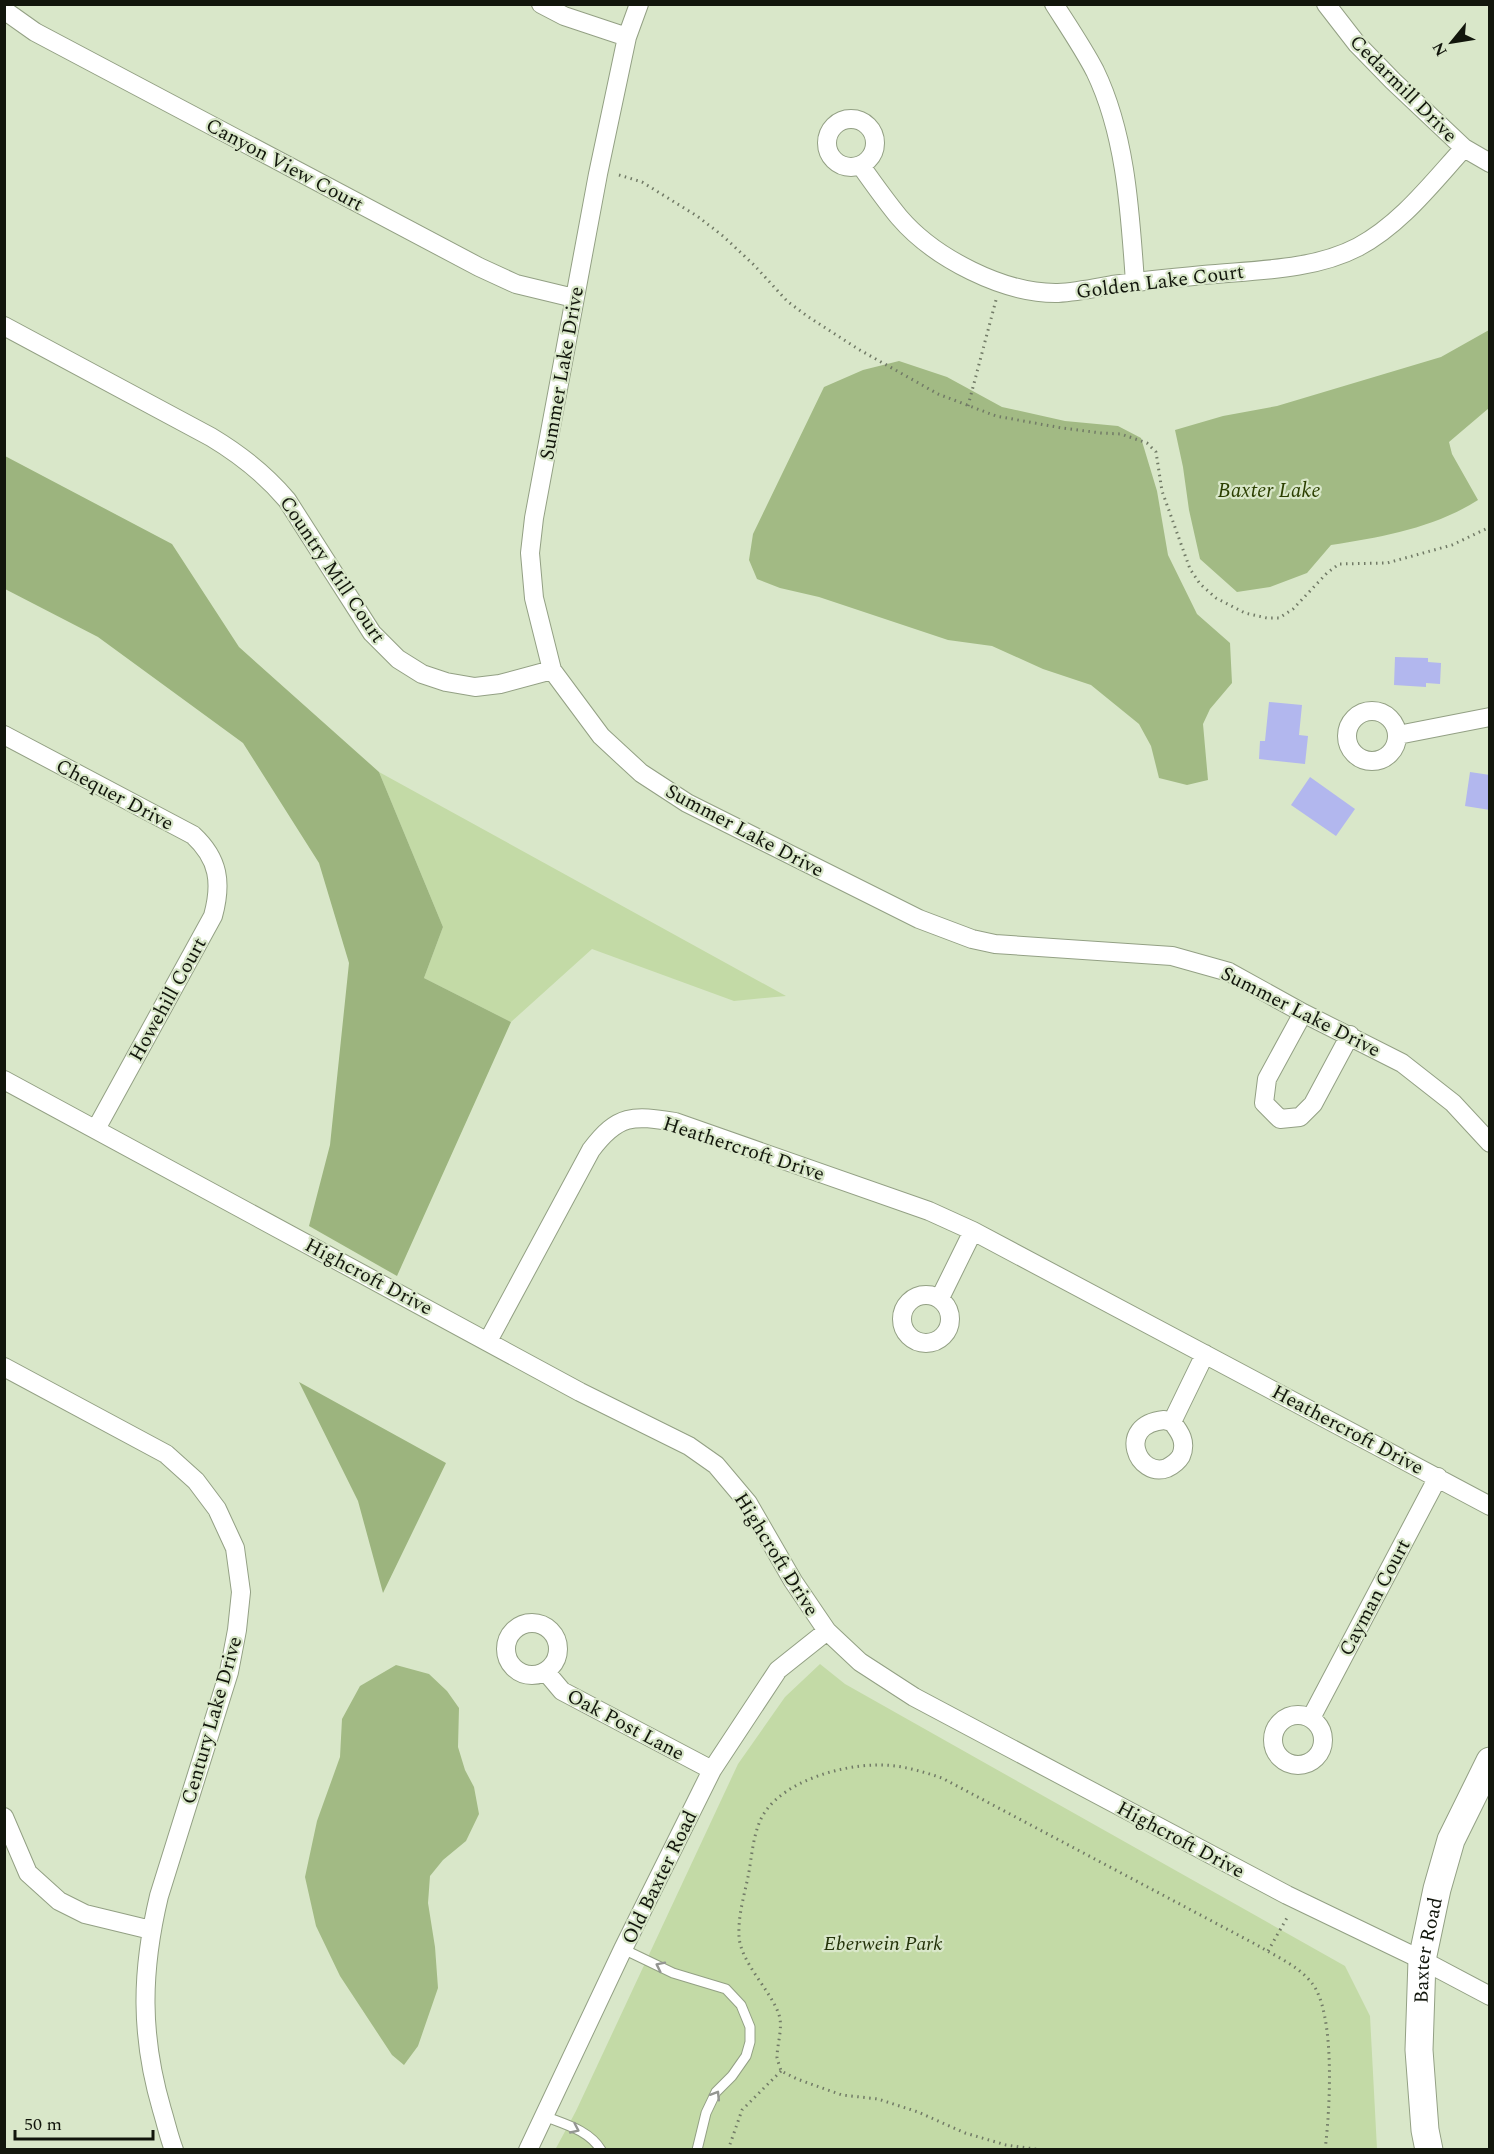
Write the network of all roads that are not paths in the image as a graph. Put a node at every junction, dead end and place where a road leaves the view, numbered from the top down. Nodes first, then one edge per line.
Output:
1 (541, 4) edge
2 (639, 4) edge
3 (1054, 4) edge
4 (1326, 4) edge
5 (4, 10) edge
6 (627, 37) junction
7 (1464, 148) junction
8 (1490, 163) edge
9 (861, 166) dead end
10 (1135, 282) junction
11 (574, 298) junction
12 (4, 326) edge
13 (552, 670) junction
14 (1490, 717) edge
15 (4, 735) edge
16 (1398, 735) dead end
17 (215, 864) joint
18 (1304, 1013) junction
19 (1350, 1035) junction
20 (4, 1080) edge
21 (96, 1128) junction
22 (1490, 1143) edge
23 (973, 1231) junction
24 (940, 1298) dead end
25 (488, 1341) junction
26 (1205, 1354) junction
27 (4, 1368) edge
28 (1172, 1422) dead end
29 (1437, 1477) junction
30 (1490, 1506) edge
31 (826, 1631) junction
32 (546, 1672) dead end
33 (1311, 1718) dead end
34 (1490, 1761) edge
35 (712, 1770) junction
36 (4, 1817) edge
37 (151, 1930) junction
38 (623, 1948) junction
39 (1422, 1960) junction
40 (1490, 1996) edge
41 (544, 2116) junction
42 (174, 2150) edge
43 (528, 2150) edge
44 (601, 2150) edge
45 (697, 2150) edge
46 (1430, 2150) edge

1 - 6 street
2 - 6 street, Summer Lake Drive
3 - 10 street
4 - 7 street, Cedarmill Drive
5 - 11 street, Canyon View Court
6 - 11 street, Summer Lake Drive
7 - 8 street, Cedarmill Drive
7 - 10 street, Golden Lake Court
9 - 10 street, Golden Lake Court
11 - 13 street, Summer Lake Drive
12 - 13 street, Country Mill Court
13 - 18 street, Summer Lake Drive
14 - 16 street
15 - 17 street, Chequer Drive
17 - 21 street, Howehill Court
18 - 19 street, Summer Lake Drive
18 - 19 street
19 - 22 street, Summer Lake Drive
20 - 21 street, Highcroft Drive
21 - 25 street, Highcroft Drive
23 - 24 street
23 - 25 street, Heathercroft Drive
23 - 26 street, Heathercroft Drive
25 - 31 street, Highcroft Drive
26 - 28 street
26 - 29 street, Heathercroft Drive
27 - 37 street, Century Lake Drive
29 - 30 street, Heathercroft Drive
29 - 33 street, Cayman Court
31 - 35 street, Old Baxter Road
31 - 39 street, Highcroft Drive
32 - 35 street, Oak Post Lane
34 - 39 main road, Baxter Road
35 - 38 street, Old Baxter Road
36 - 37 street
37 - 42 street, Century Lake Drive
38 - 41 street, Old Baxter Road
45 -> 38 lane
39 - 40 street, Highcroft Drive
39 - 46 main road, Baxter Road
41 - 43 street, Old Baxter Road
41 -> 44 lane

